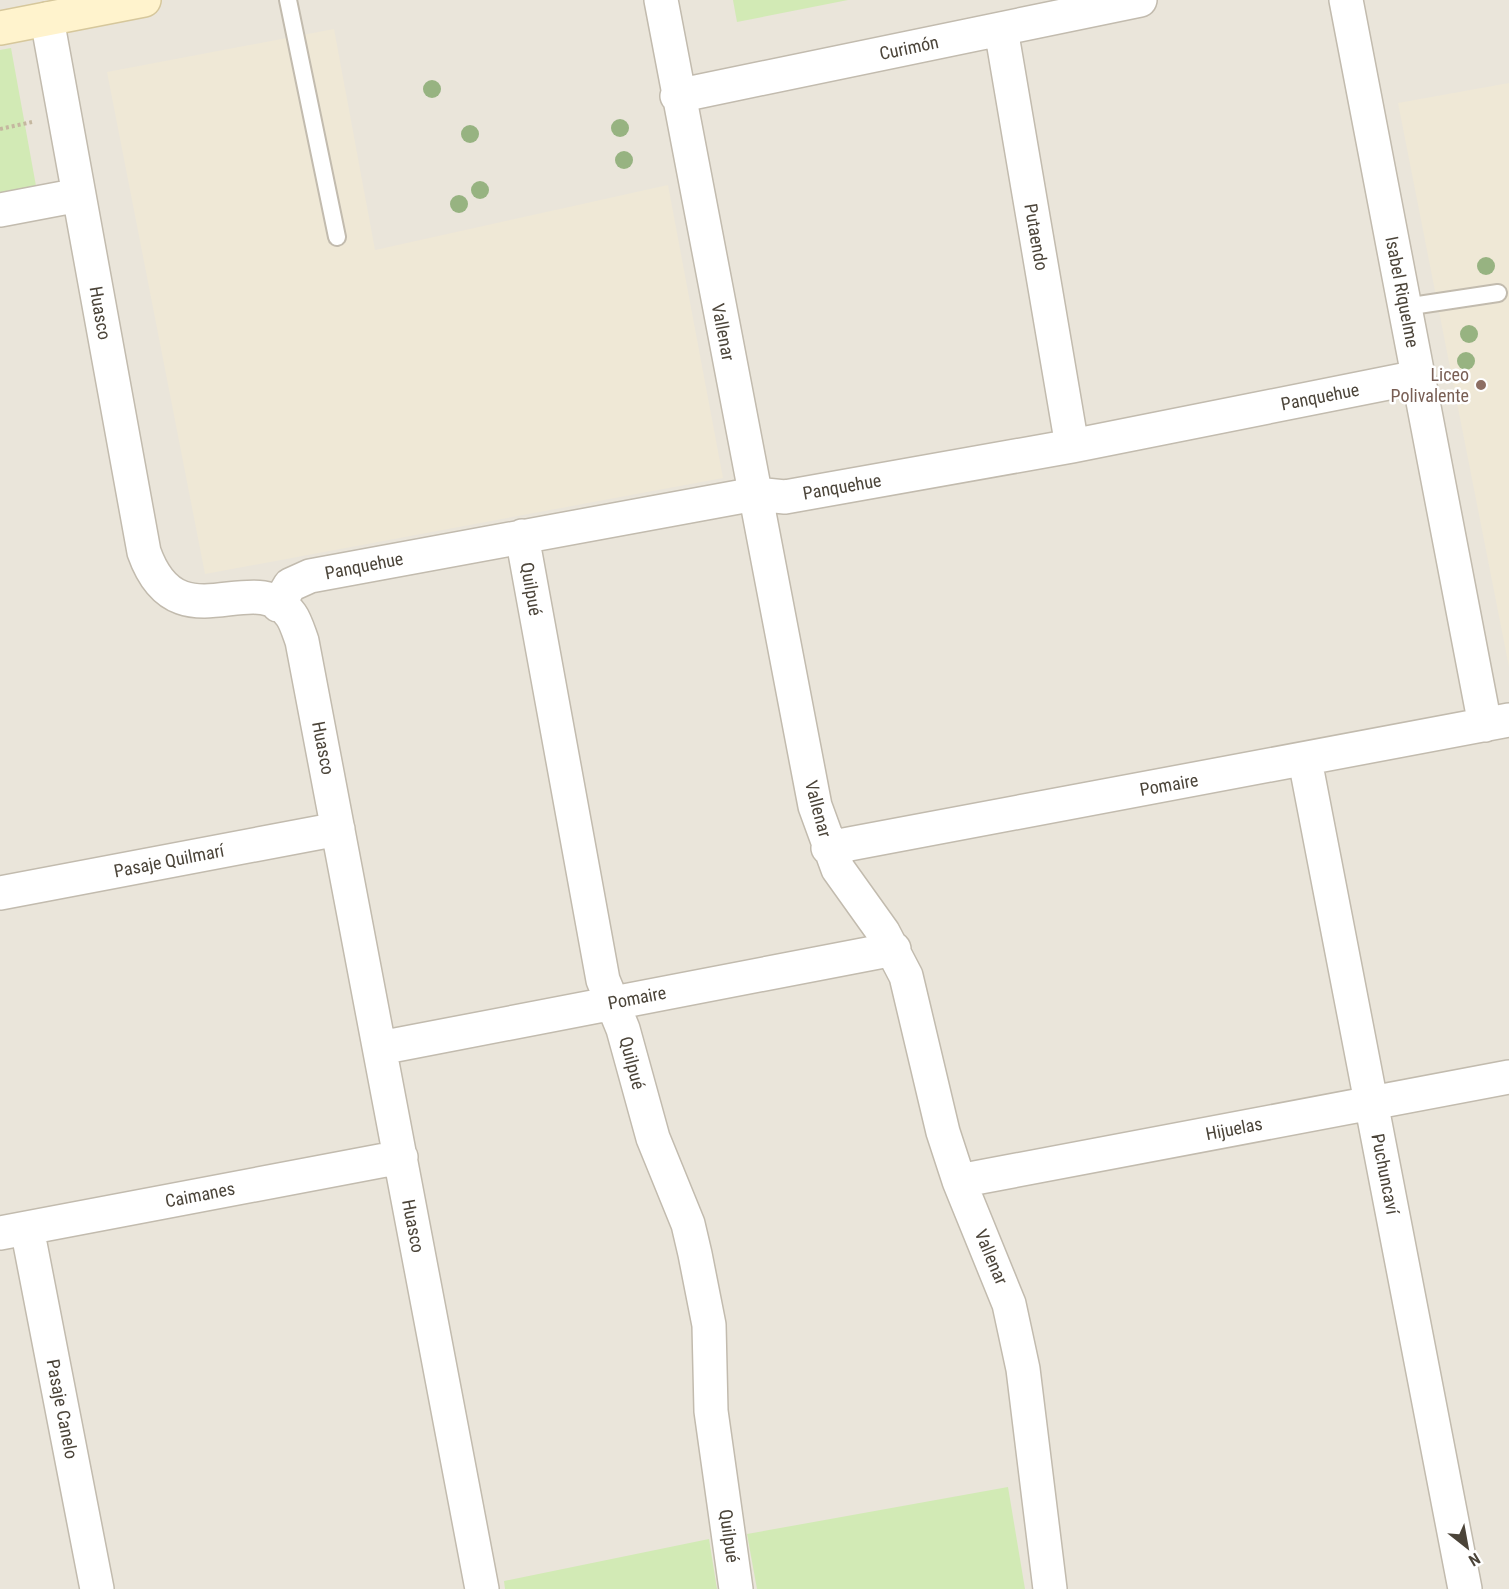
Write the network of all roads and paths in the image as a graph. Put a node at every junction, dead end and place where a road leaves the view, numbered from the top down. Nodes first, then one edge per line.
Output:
1 (146, 0) edge
2 (288, 0) edge
3 (661, 0) edge
4 (1140, 0) edge
5 (1346, 0) edge
6 (47, 20) junction
7 (0, 28) edge
8 (1001, 29) junction
9 (677, 96) junction
10 (79, 195) junction
11 (0, 210) edge
12 (337, 237) dead end
13 (1498, 293) dead end
14 (1405, 307) junction
15 (1418, 377) junction
16 (1072, 446) junction
17 (754, 494) junction
18 (522, 536) junction
19 (278, 605) junction
20 (1497, 722) edge
21 (1305, 760) junction
22 (338, 828) junction
23 (828, 848) junction
24 (0, 893) edge
25 (894, 949) junction
26 (612, 1003) junction
27 (380, 1048) junction
28 (1509, 1077) edge
29 (1371, 1103) junction
30 (400, 1157) junction
31 (959, 1181) junction
32 (13, 1231) edge
33 (97, 1589) edge
34 (483, 1589) edge
35 (736, 1589) edge
36 (1050, 1589) edge
37 (1465, 1589) edge

1 - 6 street
2 - 12 lane
3 - 9 street, Vallenar
4 - 8 street, Curimón
5 - 14 street, Isabel Riquelme
6 - 7 street
6 - 10 street, Huasco
8 - 9 street, Curimón
8 - 16 street, Putaendo
9 - 17 street, Vallenar
10 - 11 street
10 - 19 street, Huasco
13 - 14 lane
14 - 15 street, Isabel Riquelme
15 - 16 street, Panquehue
15 - 20 street, Isabel Riquelme
16 - 17 street, Panquehue
17 - 18 street, Panquehue
17 - 23 street, Vallenar
18 - 19 street, Panquehue
18 - 26 street, Quilpué
19 - 22 street, Huasco
20 - 21 street, Pomaire
21 - 23 street, Pomaire
21 - 29 street, Puchuncaví
22 - 24 street, Pasaje Quilmarí
22 - 27 street, Huasco
23 - 25 street, Vallenar
25 - 26 street, Pomaire
25 - 31 street, Vallenar
26 - 27 street, Pomaire
26 - 35 street, Quilpué
27 - 30 street, Huasco
28 - 29 street, Hijuelas
29 - 31 street, Hijuelas
29 - 37 street, Puchuncaví
30 - 32 street, Caimanes
30 - 34 street, Huasco
31 - 36 street, Vallenar
32 - 33 street, Pasaje Canelo

